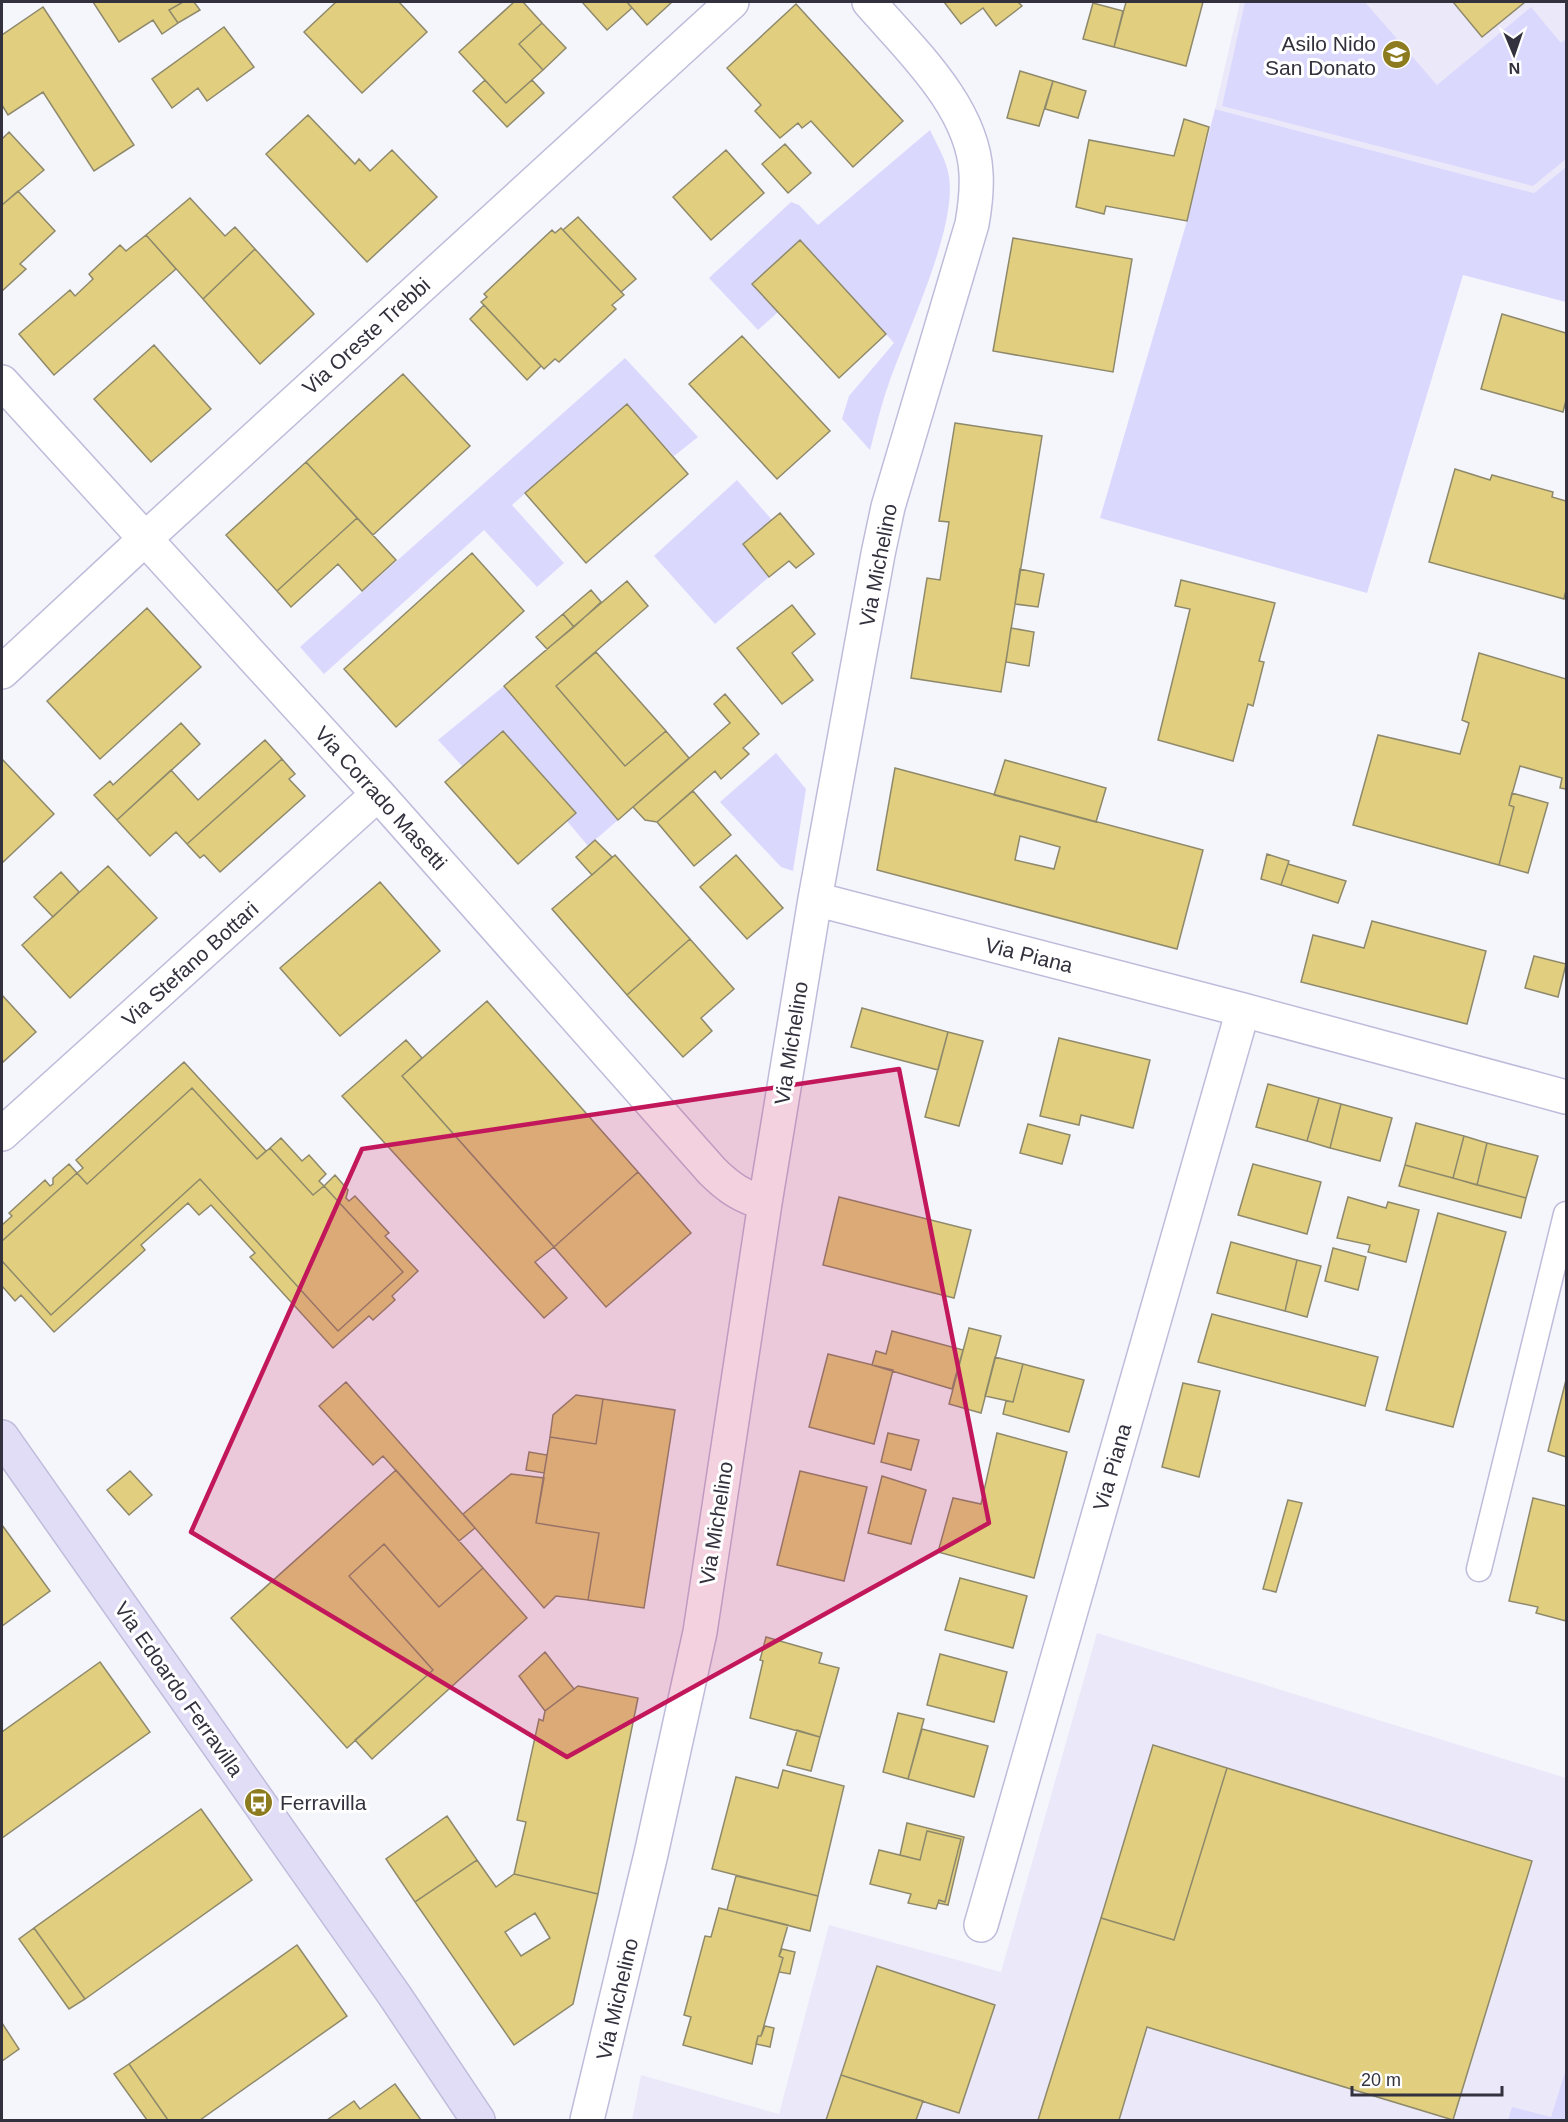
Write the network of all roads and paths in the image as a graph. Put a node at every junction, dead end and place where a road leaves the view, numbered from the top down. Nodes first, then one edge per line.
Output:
1 (732, 2) edge
2 (869, 2) edge
3 (2, 382) edge
4 (146, 538) junction
5 (2, 672) edge
6 (378, 794) junction
7 (815, 899) junction
8 (1243, 1010) junction
9 (1566, 1097) edge
10 (2, 1134) edge
11 (765, 1203) junction
12 (1566, 1214) edge
13 (2, 1437) edge
14 (1479, 1569) dead end
15 (981, 1925) dead end
16 (478, 2121) edge
17 (586, 2121) edge

1 - 4 street, Via Oreste Trebbi
2 - 7 street, Via Michelino
3 - 4 street, Via Corrado Masetti
4 - 5 street, Via Oreste Trebbi
4 - 6 street, Via Corrado Masetti
6 - 10 street, Via Stefano Bottari
6 - 11 street, Via Corrado Masetti
7 - 8 street, Via Piana
7 - 11 street, Via Michelino
8 - 9 street, Via Piana
8 - 15 street, Via Piana
11 - 17 street, Via Michelino
12 - 14 lane
13 - 16 street, Via Edoardo Ferravilla

